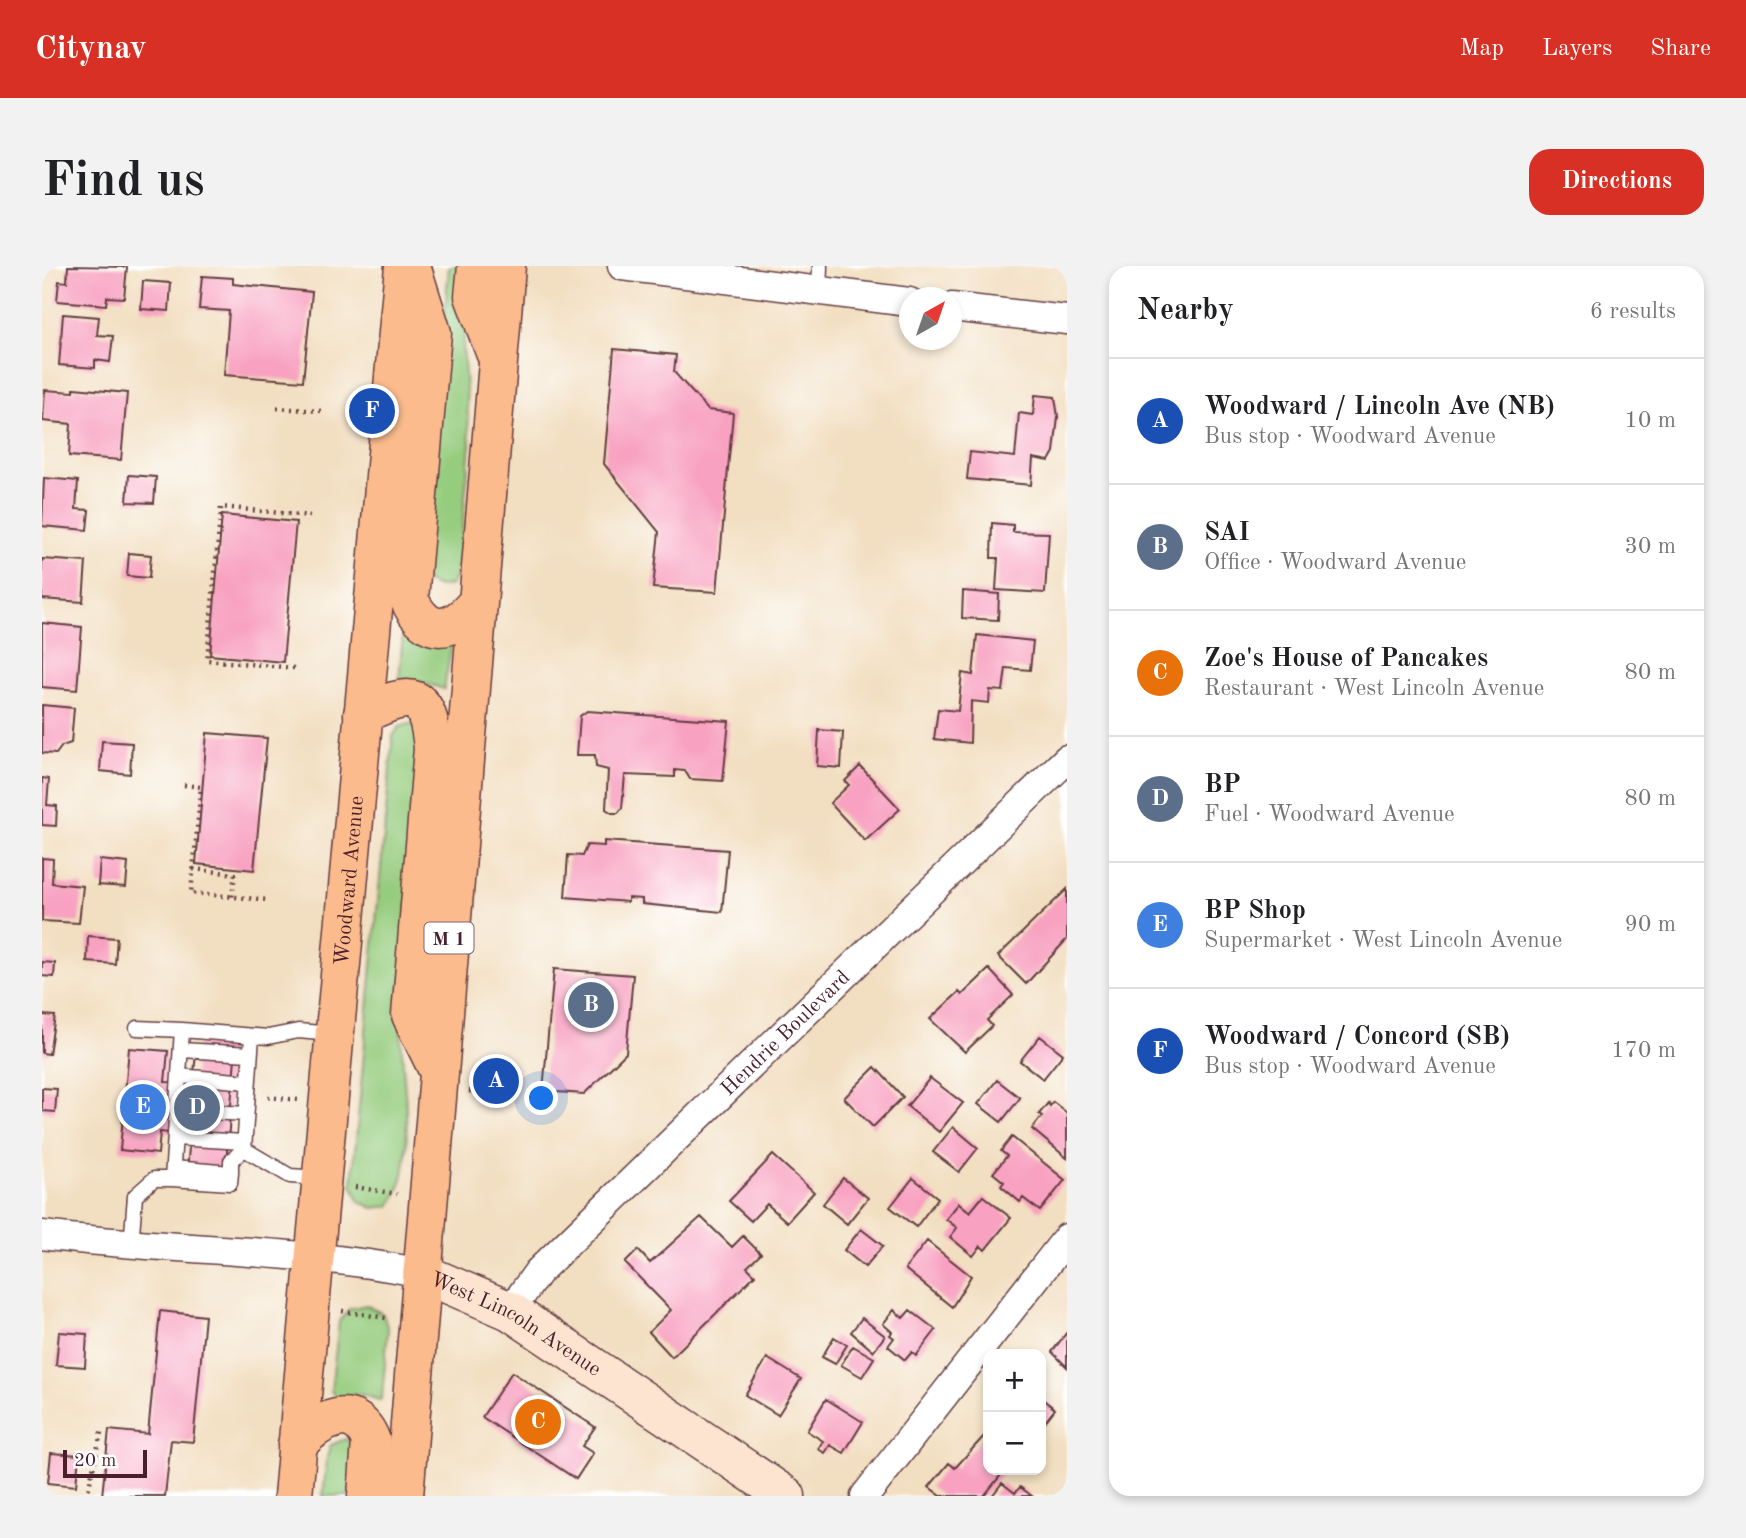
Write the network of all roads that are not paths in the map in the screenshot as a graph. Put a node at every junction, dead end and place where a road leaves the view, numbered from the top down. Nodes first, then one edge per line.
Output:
1 (404, 266) edge
2 (411, 266) edge
3 (477, 266) edge
4 (506, 266) edge
5 (622, 266) edge
6 (820, 279) edge
7 (899, 299) edge
8 (962, 308) edge
9 (1067, 320) edge
10 (498, 361) junction
11 (477, 603) junction
12 (363, 713) junction
13 (1067, 759) edge
14 (137, 1028) dead end
15 (182, 1030) junction
16 (333, 1034) junction
17 (252, 1035) junction
18 (181, 1050) junction
19 (250, 1055) junction
20 (438, 1070) junction
21 (179, 1076) junction
22 (248, 1082) junction
23 (176, 1110) junction
24 (246, 1114) junction
25 (175, 1138) junction
26 (244, 1146) junction
27 (172, 1173) junction
28 (337, 1183) junction
29 (42, 1235) edge
30 (1067, 1238) edge
31 (131, 1246) junction
32 (313, 1256) junction
33 (422, 1273) junction
34 (510, 1311) junction
35 (297, 1445) junction
36 (293, 1496) edge
37 (368, 1496) edge
38 (404, 1496) edge
39 (786, 1496) edge
40 (864, 1496) edge

1 - 12 main road, Woodward Avenue
2 - 11 main road
3 - 10 main road
4 - 10 main road, M 1
5 - 6 street
6 - 7 street
8 - 9 street
10 - 11 main road, M 1
11 - 20 main road, M 1
12 - 16 main road, Woodward Avenue
12 - 20 main road
13 - 34 street, Hendrie Boulevard
14 - 15 lane
15 - 17 lane
15 - 18 lane
16 - 17 lane
16 - 28 main road, Woodward Avenue
17 - 19 lane
18 - 19 lane
18 - 21 lane
19 - 22 lane
20 - 33 main road, M 1
21 - 22 lane
21 - 23 lane
22 - 24 lane
23 - 24 lane
23 - 25 lane
24 - 26 lane
25 - 26 lane
25 - 27 lane
26 - 27 lane
26 - 28 lane
27 - 31 lane
28 - 32 main road, Woodward Avenue
29 - 31 street, West Lincoln Avenue
30 - 40 street
31 - 32 street, West Lincoln Avenue
32 - 33 street, West Lincoln Avenue
32 - 35 main road, Woodward Avenue
33 - 34 street, West Lincoln Avenue
33 - 38 main road, M 1
34 - 39 street, West Lincoln Avenue
35 - 36 main road, Woodward Avenue
35 - 37 main road

